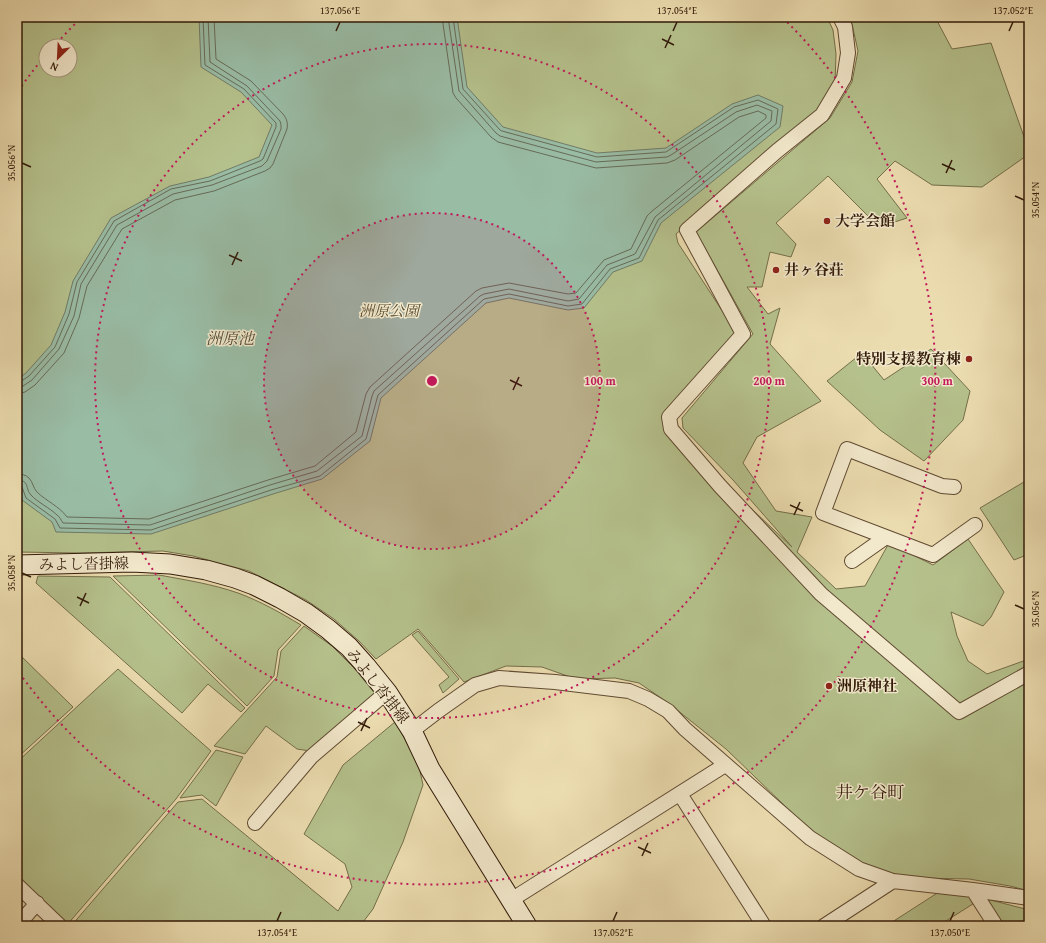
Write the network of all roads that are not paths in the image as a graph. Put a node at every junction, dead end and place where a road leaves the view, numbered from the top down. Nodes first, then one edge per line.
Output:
1 (840, 17) edge
2 (954, 487) dead end
3 (976, 525) dead end
4 (886, 537) junction
5 (852, 561) dead end
6 (17, 564) edge
7 (1029, 673) edge
8 (386, 692) junction
9 (412, 731) junction
10 (725, 765) junction
11 (680, 794) junction
12 (255, 823) dead end
13 (893, 881) junction
14 (17, 885) edge
15 (973, 890) junction
16 (1029, 898) edge
17 (511, 900) junction
18 (37, 903) junction
19 (17, 926) edge
20 (60, 926) edge
21 (527, 926) edge
22 (764, 926) edge
23 (824, 926) edge
24 (996, 926) edge

1 - 7 street
2 - 4 street
3 - 4 street
4 - 5 street
6 - 8 main road, みよし沓掛線
8 - 9 main road, みよし沓掛線
8 - 12 street
9 - 10 street
9 - 17 main road, みよし沓掛線
10 - 11 street
10 - 13 street
11 - 17 street
11 - 22 street
13 - 15 street
13 - 23 street
14 - 18 street
15 - 16 street
15 - 24 street
17 - 21 main road, みよし沓掛線
18 - 19 street
18 - 20 street

